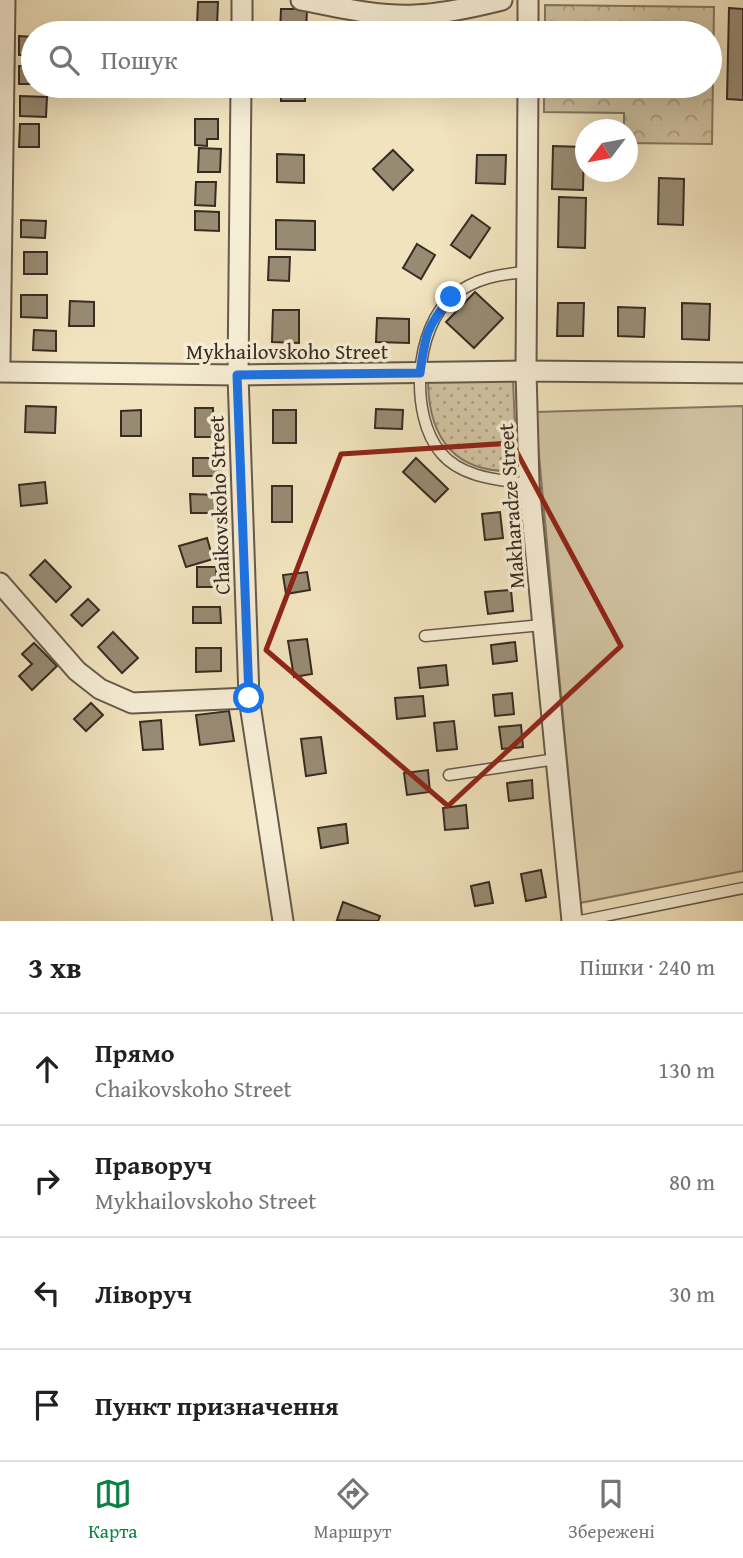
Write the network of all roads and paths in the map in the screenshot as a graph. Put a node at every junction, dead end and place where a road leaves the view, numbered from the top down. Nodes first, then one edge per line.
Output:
1 (5, 0) edge
2 (242, 0) edge
3 (301, 0) edge
4 (502, 0) edge
5 (528, 0) edge
6 (242, 21) edge
7 (528, 21) edge
8 (241, 98) edge
9 (527, 98) edge
10 (527, 272) junction
11 (0, 361) edge
12 (526, 371) junction
13 (0, 372) edge
14 (420, 373) junction
15 (743, 373) edge
16 (237, 375) junction
17 (529, 484) junction
18 (0, 583) edge
19 (542, 625) junction
20 (425, 636) dead end
21 (249, 698) junction
22 (556, 759) junction
23 (449, 775) dead end
24 (743, 888) edge
25 (283, 921) edge
26 (572, 921) edge
27 (580, 921) edge

1 - 11 street
2 - 6 street
3 - 4 street
5 - 7 street
8 - 16 street, Chaikovskoho Street
9 - 10 street, Makharadze Street
10 - 12 street, Makharadze Street
10 - 14 lane
12 - 14 street, Mykhailovskoho Street
12 - 15 street, Mykhailovskoho Street
12 - 17 street, Makharadze Street
13 - 16 street, Mykhailovskoho Street
14 - 16 street, Mykhailovskoho Street
14 - 17 lane
16 - 21 street, Chaikovskoho Street
17 - 19 street, Makharadze Street
18 - 21 street
19 - 20 lane
19 - 22 street, Makharadze Street
21 - 25 street, Chaikovskoho Street
22 - 23 lane
22 - 26 street, Makharadze Street
24 - 27 lane

